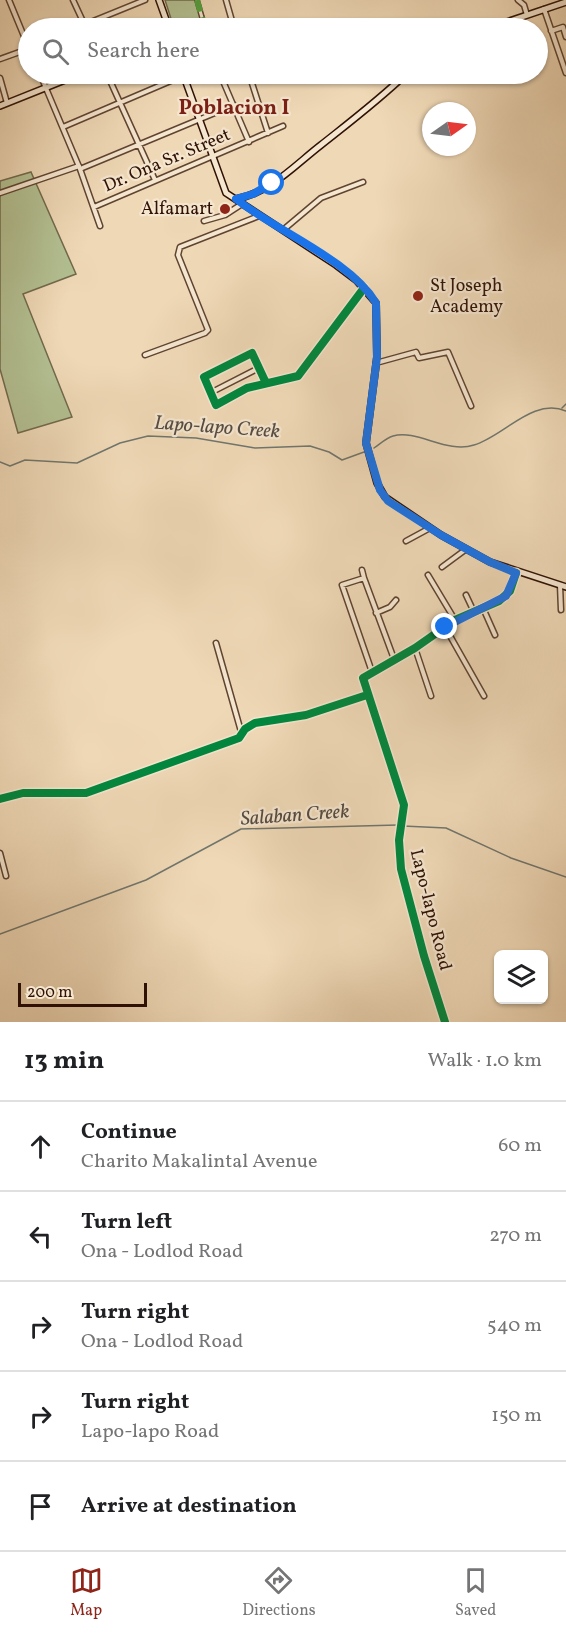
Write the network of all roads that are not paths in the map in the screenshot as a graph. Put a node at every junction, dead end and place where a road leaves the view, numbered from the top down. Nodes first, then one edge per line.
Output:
1 (9, 0) edge
2 (73, 0) edge
3 (145, 0) edge
4 (159, 0) edge
5 (197, 0) edge
6 (226, 0) edge
7 (518, 0) edge
8 (566, 2) edge
9 (544, 9) junction
10 (527, 15) junction
11 (81, 18) edge
12 (105, 18) edge
13 (165, 18) edge
14 (202, 18) edge
15 (231, 18) edge
16 (518, 18) edge
17 (547, 18) edge
18 (548, 22) edge
19 (18, 23) edge
20 (551, 32) junction
21 (566, 37) edge
22 (18, 52) edge
23 (0, 59) edge
24 (566, 73) edge
25 (0, 78) edge
26 (45, 84) edge
27 (54, 84) edge
28 (112, 84) edge
29 (162, 84) edge
30 (188, 84) edge
31 (225, 84) edge
32 (252, 84) edge
33 (395, 84) edge
34 (46, 87) junction
35 (120, 102) junction
36 (7, 103) junction
37 (234, 105) junction
38 (0, 106) edge
39 (198, 119) junction
40 (283, 126) dead end
41 (63, 127) junction
42 (268, 133) junction
43 (250, 141) junction
44 (138, 143) junction
45 (212, 158) junction
46 (80, 167) junction
47 (155, 180) junction
48 (363, 182) dead end
49 (0, 193) edge
50 (236, 199) junction
51 (242, 204) junction
52 (94, 207) junction
53 (259, 216) junction
54 (204, 221) dead end
55 (100, 226) dead end
56 (283, 230) junction
57 (364, 288) junction
58 (145, 355) dead end
59 (376, 364) junction
60 (259, 368) junction
61 (266, 383) junction
62 (210, 393) junction
63 (471, 405) dead end
64 (429, 528) junction
65 (406, 542) dead end
66 (465, 550) junction
67 (442, 567) dead end
68 (362, 570) dead end
69 (516, 573) junction
70 (428, 575) dead end
71 (364, 578) junction
72 (563, 586) edge
73 (466, 595) dead end
74 (396, 600) dead end
75 (483, 608) junction
76 (561, 610) dead end
77 (474, 612) junction
78 (376, 613) junction
79 (454, 620) junction
80 (445, 627) junction
81 (495, 635) dead end
82 (216, 643) dead end
83 (415, 648) junction
84 (394, 659) junction
85 (372, 672) junction
86 (367, 695) junction
87 (431, 696) dead end
88 (484, 696) dead end
89 (242, 736) junction
90 (0, 799) edge
91 (0, 853) edge
92 (6, 876) dead end
93 (445, 1022) edge

1 - 19 street
2 - 11 street
3 - 12 street
4 - 13 main road
5 - 14 street
6 - 15 street
7 - 10 street
8 - 9 main road
9 - 10 main road
9 - 17 street
10 - 16 main road
18 - 20 street
20 - 21 street
20 - 24 street
22 - 23 street
25 - 36 street
26 - 34 street
27 - 34 main road
28 - 35 street
29 - 35 street
30 - 39 main road
31 - 37 street
32 - 42 street
33 - 50 main road
34 - 36 main road
34 - 41 street
35 - 41 street
35 - 44 street
36 - 38 main road
37 - 39 street
37 - 43 street
39 - 44 street
39 - 45 main road
40 - 42 street, Dr. Ona Sr. Street
41 - 46 street
42 - 43 street, Dr. Ona Sr. Street
43 - 45 street, Dr. Ona Sr. Street
44 - 46 street
44 - 47 street
45 - 47 street, Dr. Ona Sr. Street
45 - 50 main road
46 - 49 street
46 - 52 street
47 - 52 street, Dr. Ona Sr. Street
48 - 56 street
50 - 51 main road
51 - 53 main road
51 - 54 street
52 - 55 street
53 - 56 main road
53 - 58 street
56 - 57 main road
57 - 59 main road
57 - 61 street
59 - 63 street
59 - 64 main road
60 - 61 street
60 - 62 street
60 - 62 street
61 - 62 street
64 - 65 street
64 - 66 main road
66 - 67 street
66 - 69 main road
68 - 71 street
69 - 72 main road
69 - 75 street
70 - 79 street
71 - 78 street
71 - 85 street
72 - 76 street
73 - 77 street
74 - 78 street
75 - 77 street
75 - 81 street
77 - 79 street
78 - 84 street
79 - 80 street
80 - 83 street
80 - 88 street
82 - 89 street
83 - 84 street
83 - 87 street
84 - 85 street
85 - 86 street
86 - 89 street
86 - 93 street, Lapo-lapo Road
89 - 90 street
91 - 92 street

